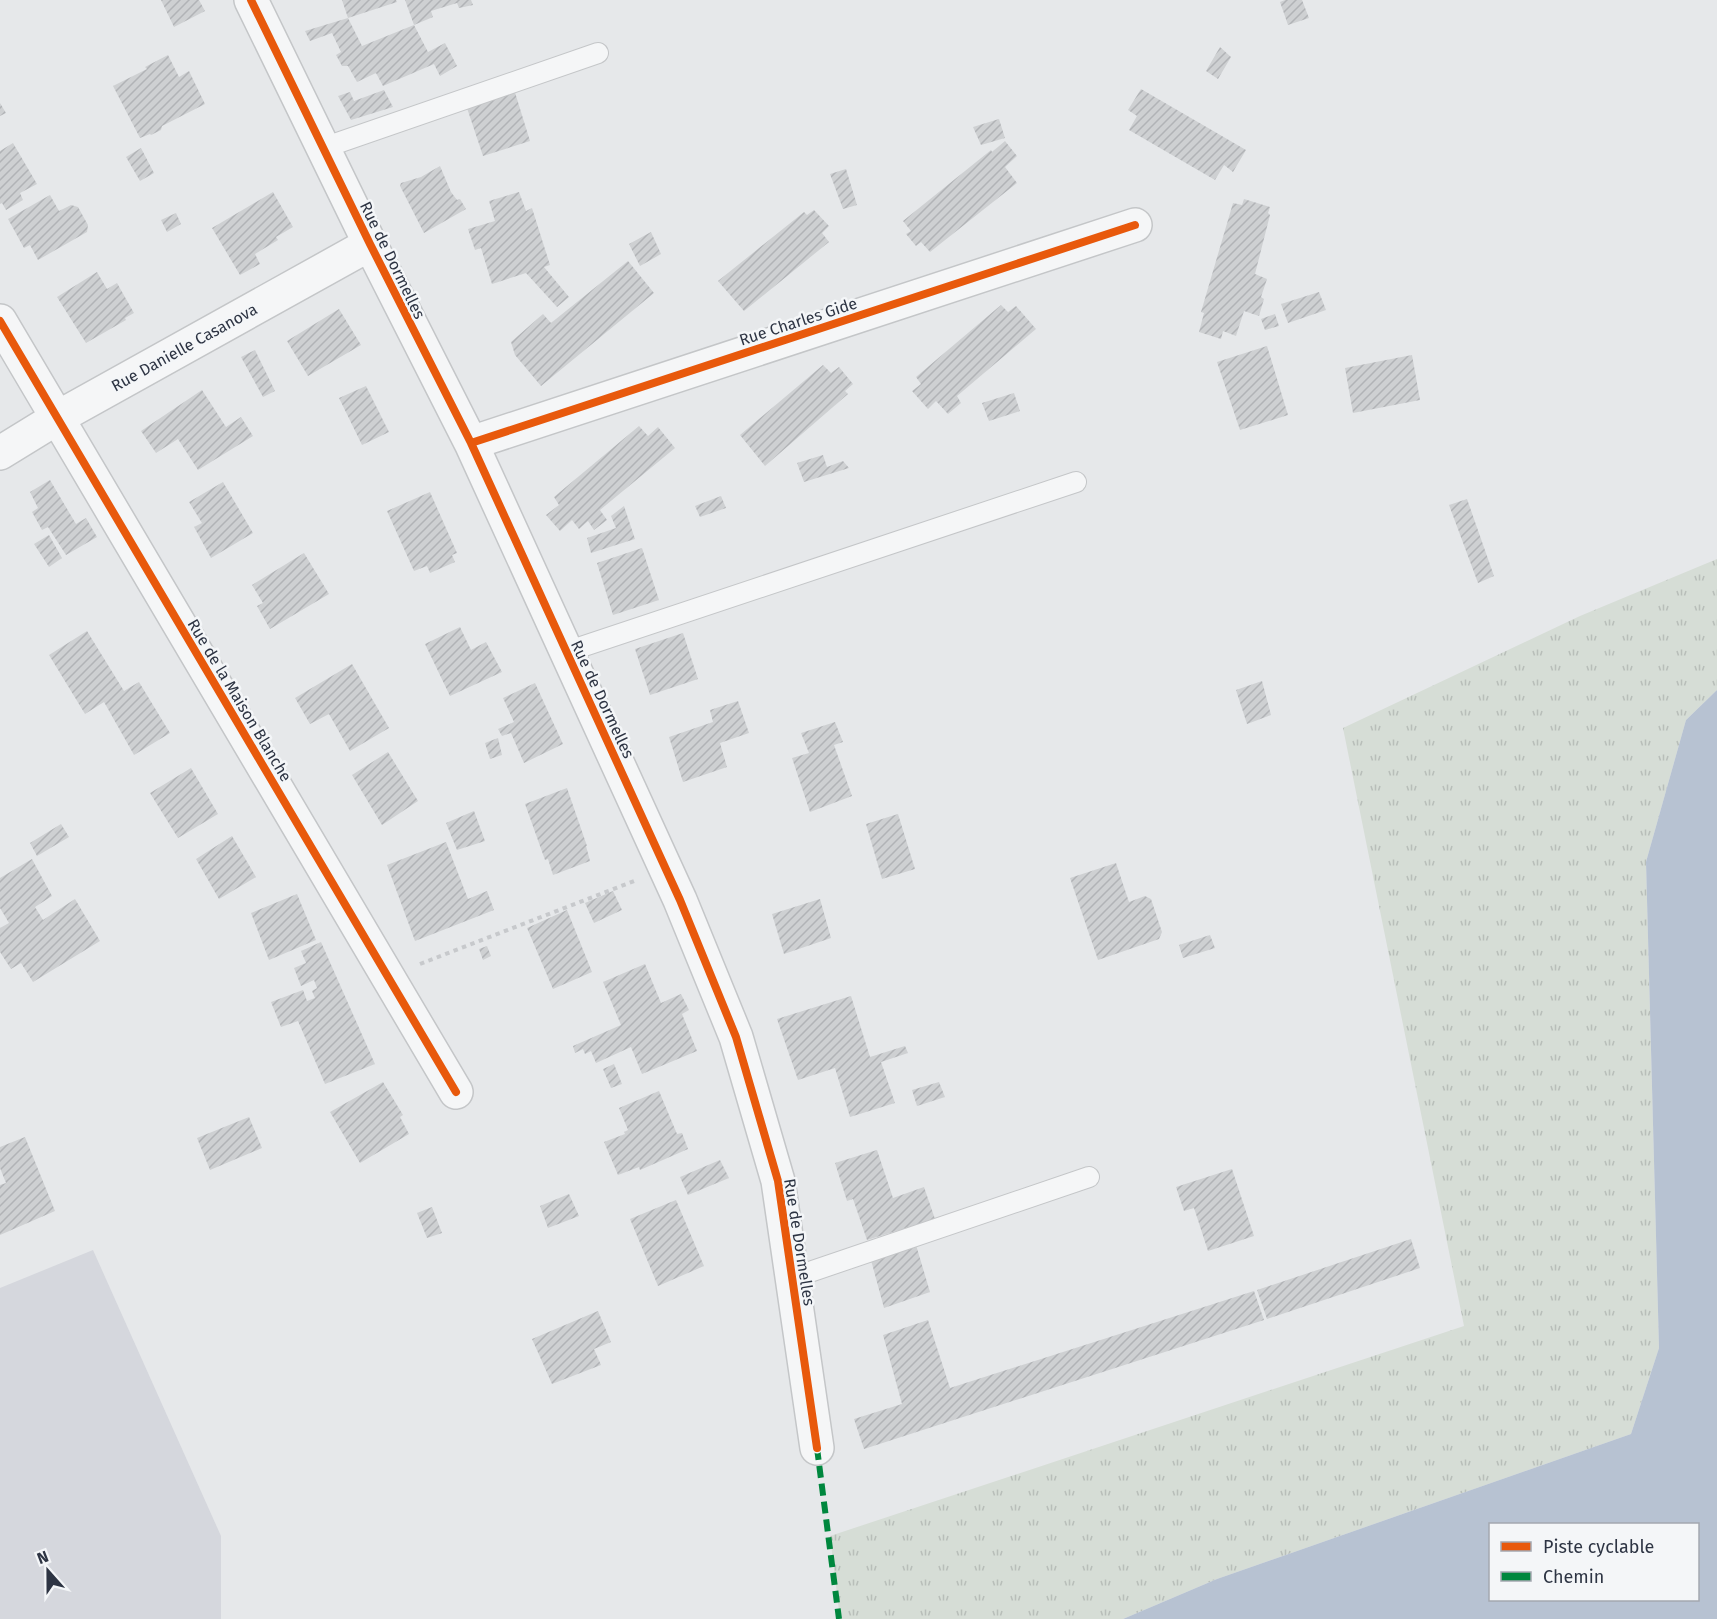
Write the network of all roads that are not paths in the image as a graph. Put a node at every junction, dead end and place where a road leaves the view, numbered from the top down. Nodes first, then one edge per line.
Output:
1 (251, 0) edge
2 (598, 53) dead end
3 (323, 148) junction
4 (1135, 225) dead end
5 (370, 244) junction
6 (0, 321) edge
7 (57, 418) junction
8 (471, 443) junction
9 (0, 453) edge
10 (1076, 482) dead end
11 (566, 652) junction
12 (456, 1092) dead end
13 (1089, 1177) dead end
14 (792, 1278) junction
15 (817, 1448) dead end

1 - 3 street, Rue de Dormelles
2 - 3 lane
3 - 5 street, Rue de Dormelles
4 - 8 street, Rue Charles Gide
5 - 7 street, Rue Danielle Casanova
5 - 8 street, Rue de Dormelles
6 - 7 street, Rue de la Maison Blanche
7 - 9 street, Rue Danielle Casanova
7 - 12 street, Rue de la Maison Blanche
8 - 11 street, Rue de Dormelles
10 - 11 lane
11 - 14 street, Rue de Dormelles
13 - 14 lane
14 - 15 street, Rue de Dormelles

